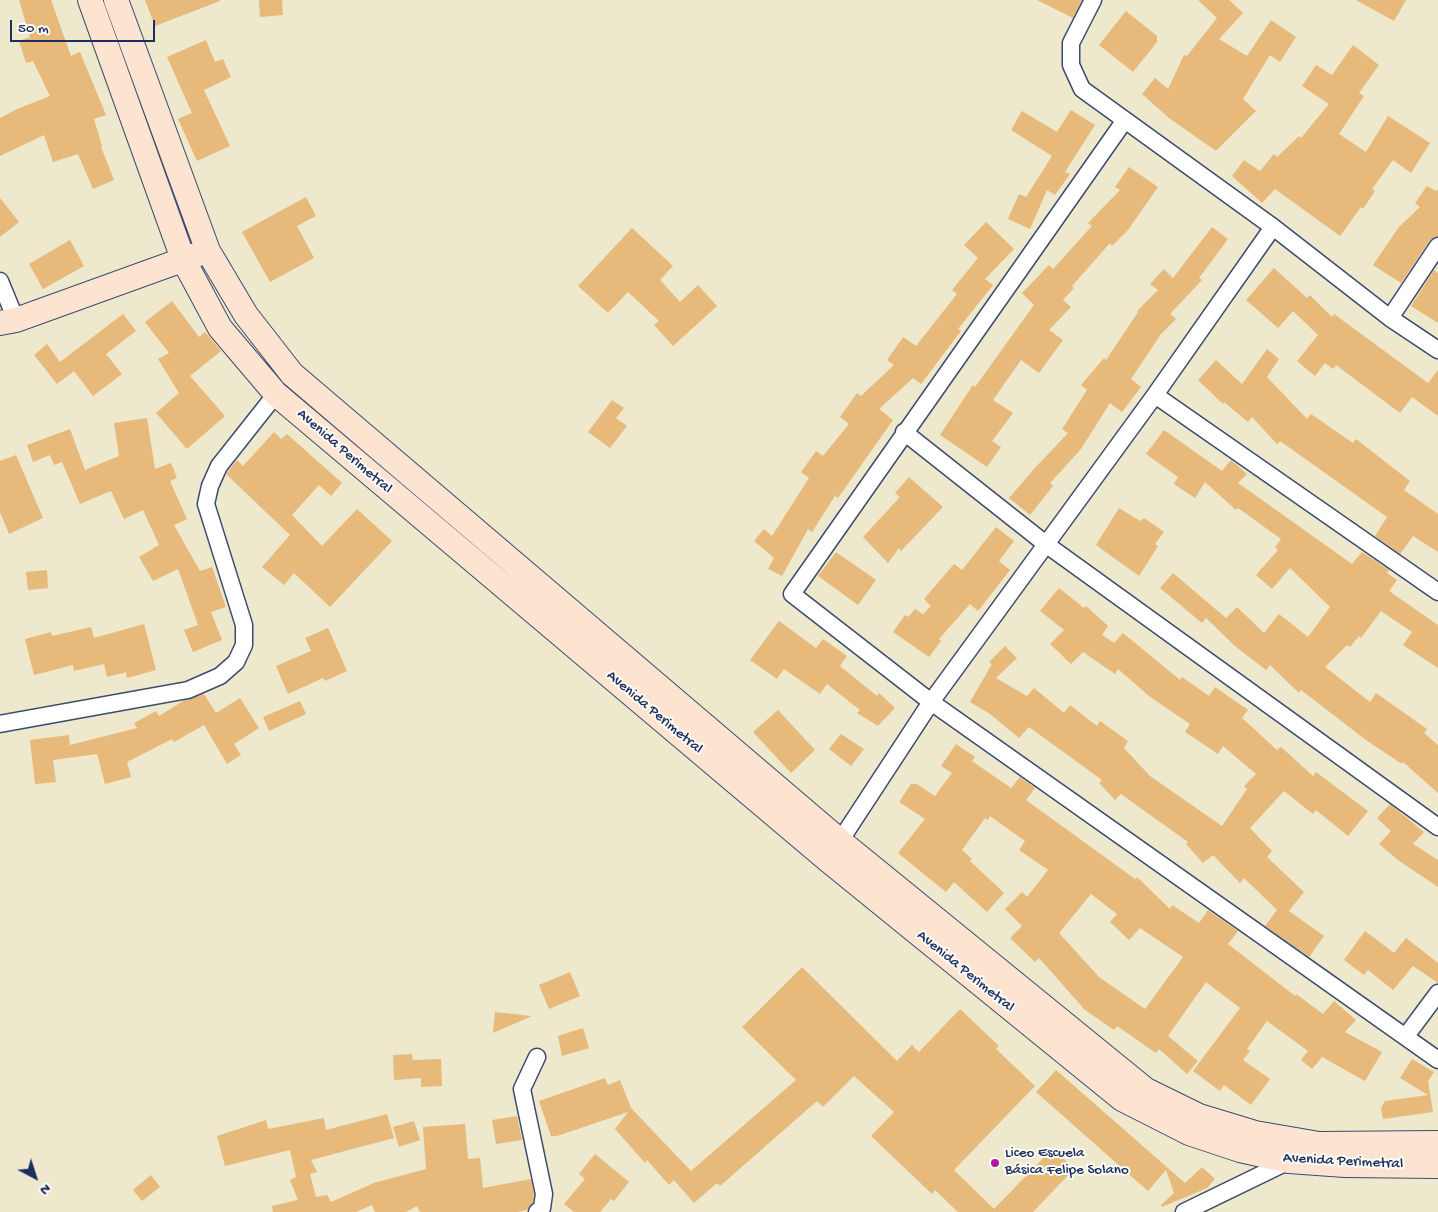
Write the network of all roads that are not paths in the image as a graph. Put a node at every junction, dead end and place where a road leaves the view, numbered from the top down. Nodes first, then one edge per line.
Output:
1 (90, 0) edge
2 (116, 0) edge
3 (1092, 0) edge
4 (1125, 120) junction
5 (1273, 227) junction
6 (1438, 246) edge
7 (208, 251) junction
8 (183, 259) junction
9 (0, 281) edge
10 (1390, 318) junction
11 (8, 322) edge
12 (1438, 350) edge
13 (276, 394) junction
14 (1155, 395) junction
15 (904, 432) junction
16 (1047, 545) junction
17 (1438, 592) edge
18 (931, 702) junction
19 (0, 724) edge
20 (1438, 827) edge
21 (840, 841) junction
22 (1438, 993) edge
23 (1406, 1036) junction
24 (537, 1057) dead end
25 (1438, 1060) edge
26 (1438, 1143) edge
27 (1289, 1161) junction
28 (1438, 1166) edge
29 (537, 1212) edge
30 (1184, 1212) edge

1 - 8 main road, Avenida Perimetral
2 - 7 main road, Avenida Perimetral
3 - 4 street
4 - 5 street
4 - 15 street
5 - 10 street
5 - 14 street
6 - 10 street
7 - 8 main road
7 - 21 main road, Avenida Perimetral
8 - 11 main road
8 - 13 main road, Avenida Perimetral
9 - 11 street
10 - 12 street
13 - 19 street
13 - 27 main road, Avenida Perimetral
14 - 16 street
14 - 17 street
15 - 16 street
15 - 18 street
16 - 18 street
16 - 20 street
18 - 21 street
18 - 23 street
21 - 26 main road, Avenida Perimetral
22 - 23 street
23 - 25 street
24 - 29 street
27 - 28 main road, Avenida Perimetral
27 - 30 street

